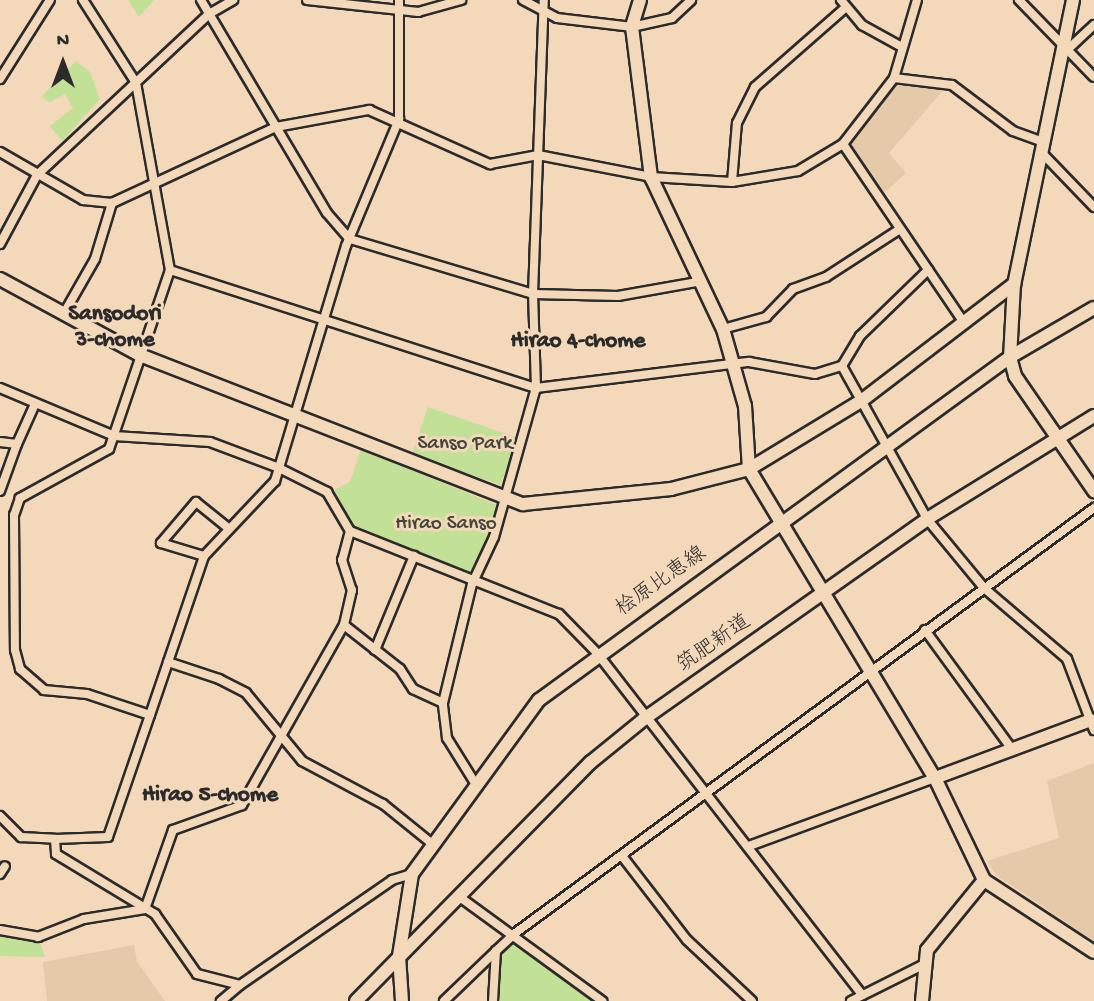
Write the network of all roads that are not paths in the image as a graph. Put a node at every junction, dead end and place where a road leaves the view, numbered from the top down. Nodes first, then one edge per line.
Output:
1 (50, 0) edge
2 (83, 0) edge
3 (201, 0) edge
4 (233, 0) edge
5 (307, 0) edge
6 (399, 0) edge
7 (461, 0) edge
8 (523, 0) edge
9 (544, 0) edge
10 (640, 0) edge
11 (691, 0) edge
12 (917, 0) edge
13 (1019, 0) edge
14 (1073, 0) edge
15 (844, 4) edge
16 (399, 10) junction
17 (541, 10) junction
18 (209, 14) junction
19 (1094, 25) edge
20 (632, 27) junction
21 (901, 46) junction
22 (1065, 50) junction
23 (1094, 77) edge
24 (894, 78) junction
25 (0, 79) edge
26 (136, 83) junction
27 (398, 119) junction
28 (276, 127) junction
29 (843, 144) junction
30 (1043, 147) junction
31 (0, 152) edge
32 (538, 155) junction
33 (37, 175) junction
34 (651, 177) junction
35 (732, 182) junction
36 (154, 187) junction
37 (113, 203) junction
38 (1094, 207) edge
39 (900, 229) junction
40 (349, 239) junction
41 (0, 244) edge
42 (170, 270) junction
43 (929, 270) junction
44 (0, 279) edge
45 (702, 281) junction
46 (1014, 284) junction
47 (533, 293) junction
48 (1094, 308) edge
49 (63, 315) junction
50 (323, 316) junction
51 (963, 321) junction
52 (723, 329) junction
53 (140, 355) junction
54 (1010, 357) junction
55 (732, 364) junction
56 (842, 366) junction
57 (0, 388) edge
58 (536, 388) junction
59 (861, 401) junction
60 (35, 404) junction
61 (294, 415) junction
62 (1094, 416) edge
63 (1056, 435) junction
64 (114, 436) junction
65 (0, 442) edge
66 (17, 444) junction
67 (887, 445) junction
68 (279, 468) junction
69 (749, 469) junction
70 (0, 491) edge
71 (1094, 491) edge
72 (505, 498) junction
73 (1094, 508) edge
74 (927, 519) junction
75 (780, 523) junction
76 (227, 527) junction
77 (350, 531) junction
78 (204, 556) junction
79 (414, 556) junction
80 (472, 584) junction
81 (984, 588) junction
82 (824, 592) junction
83 (344, 625) junction
84 (925, 630) junction
85 (375, 650) junction
86 (597, 653) junction
87 (168, 662) junction
88 (872, 670) junction
89 (443, 703) junction
90 (150, 715) junction
91 (644, 719) junction
92 (1093, 723) edge
93 (281, 740) junction
94 (1011, 748) junction
95 (935, 778) junction
96 (475, 783) junction
97 (706, 794) junction
98 (0, 816) edge
99 (55, 839) junction
100 (430, 842) junction
101 (749, 846) junction
102 (622, 856) junction
103 (412, 874) junction
104 (984, 880) junction
105 (461, 898) junction
106 (145, 909) junction
107 (0, 930) edge
108 (514, 934) junction
109 (496, 951) junction
110 (1094, 952) edge
111 (399, 956) junction
112 (922, 965) junction
113 (240, 985) junction
114 (862, 995) junction
115 (221, 1001) edge
116 (356, 1001) edge
117 (402, 1001) edge
118 (444, 1001) edge
119 (493, 1001) edge
120 (602, 1001) edge
121 (752, 1001) edge
122 (851, 1001) edge
123 (922, 1001) edge

1 - 25 street
2 - 26 street
3 - 18 street
4 - 18 street
5 - 16 street
6 - 16 street
7 - 16 street
8 - 17 street
9 - 17 street
10 - 20 street
11 - 20 street
12 - 21 street
13 - 22 street
14 - 22 street
15 - 21 street
15 - 35 street
16 - 27 street
17 - 20 street
17 - 32 street
18 - 26 street
18 - 28 street
19 - 22 street
20 - 34 street
21 - 24 street
22 - 23 street
22 - 30 street
24 - 29 street
24 - 30 street
26 - 33 street
26 - 36 street
27 - 28 street
27 - 32 street
27 - 40 street
28 - 36 street
28 - 40 street
29 - 35 street
29 - 39 street
30 - 38 street
30 - 46 street
31 - 33 street
32 - 34 street
32 - 47 street
33 - 37 street
33 - 41 street
34 - 35 street
34 - 45 street
36 - 37 street
36 - 42 street
37 - 49 street
39 - 43 street
39 - 52 street
40 - 47 street
40 - 50 street
42 - 50 street
42 - 53 street
43 - 51 street
43 - 56 street
44 - 49 street
45 - 47 street
45 - 52 street
46 - 51 street
46 - 54 street
47 - 58 street
48 - 54 street, 桧原比恵線
49 - 53 street
50 - 58 street
50 - 61 street
51 - 59 street
52 - 55 street
53 - 61 street
53 - 64 street
54 - 63 street
54 - 67 street, 桧原比恵線
55 - 56 street
55 - 58 street
55 - 69 street
56 - 59 street
57 - 60 street
58 - 72 street
59 - 67 street
59 - 69 street
60 - 64 street
60 - 66 street
61 - 68 street
61 - 72 street
62 - 63 street, 筑肥新道
63 - 71 street
63 - 74 street, 筑肥新道
64 - 68 street
64 - 90 street
65 - 66 street
66 - 70 street
67 - 74 street
67 - 75 street, 桧原比恵線
68 - 76 street
68 - 77 street
69 - 72 street
69 - 75 street
72 - 80 street
73 - 81 street
74 - 81 street
74 - 82 street, 筑肥新道
75 - 82 street
75 - 86 street, 桧原比恵線
76 - 78 street
76 - 78 street
77 - 79 street
77 - 83 street
78 - 87 street
79 - 80 street
79 - 85 street
80 - 86 street
80 - 89 street
81 - 84 street
81 - 92 street
82 - 88 street
82 - 91 street, 筑肥新道
83 - 85 street
83 - 93 street
84 - 88 street
84 - 94 street
85 - 89 street
86 - 91 street
86 - 96 street, 桧原比恵線
87 - 90 street
87 - 93 street
88 - 95 street
88 - 97 street
89 - 96 street
90 - 99 street
91 - 97 street
91 - 105 street, 筑肥新道
92 - 94 street
93 - 100 street
93 - 106 street
94 - 95 street
95 - 101 street
95 - 104 street
96 - 100 street, 桧原比恵線
97 - 101 street
97 - 102 street
98 - 99 street
99 - 106 street
100 - 103 street, 桧原比恵線
101 - 114 street
102 - 108 street
102 - 121 street
103 - 111 street, 桧原比恵線
103 - 113 street
104 - 110 street
104 - 112 street
105 - 108 street
105 - 111 street, 筑肥新道
106 - 107 street
106 - 113 street
108 - 109 street
108 - 120 street
109 - 118 street
109 - 119 street
111 - 116 street, 筑肥新道
111 - 117 street, 桧原比恵線
112 - 114 street
112 - 123 street
113 - 115 street
114 - 122 street

